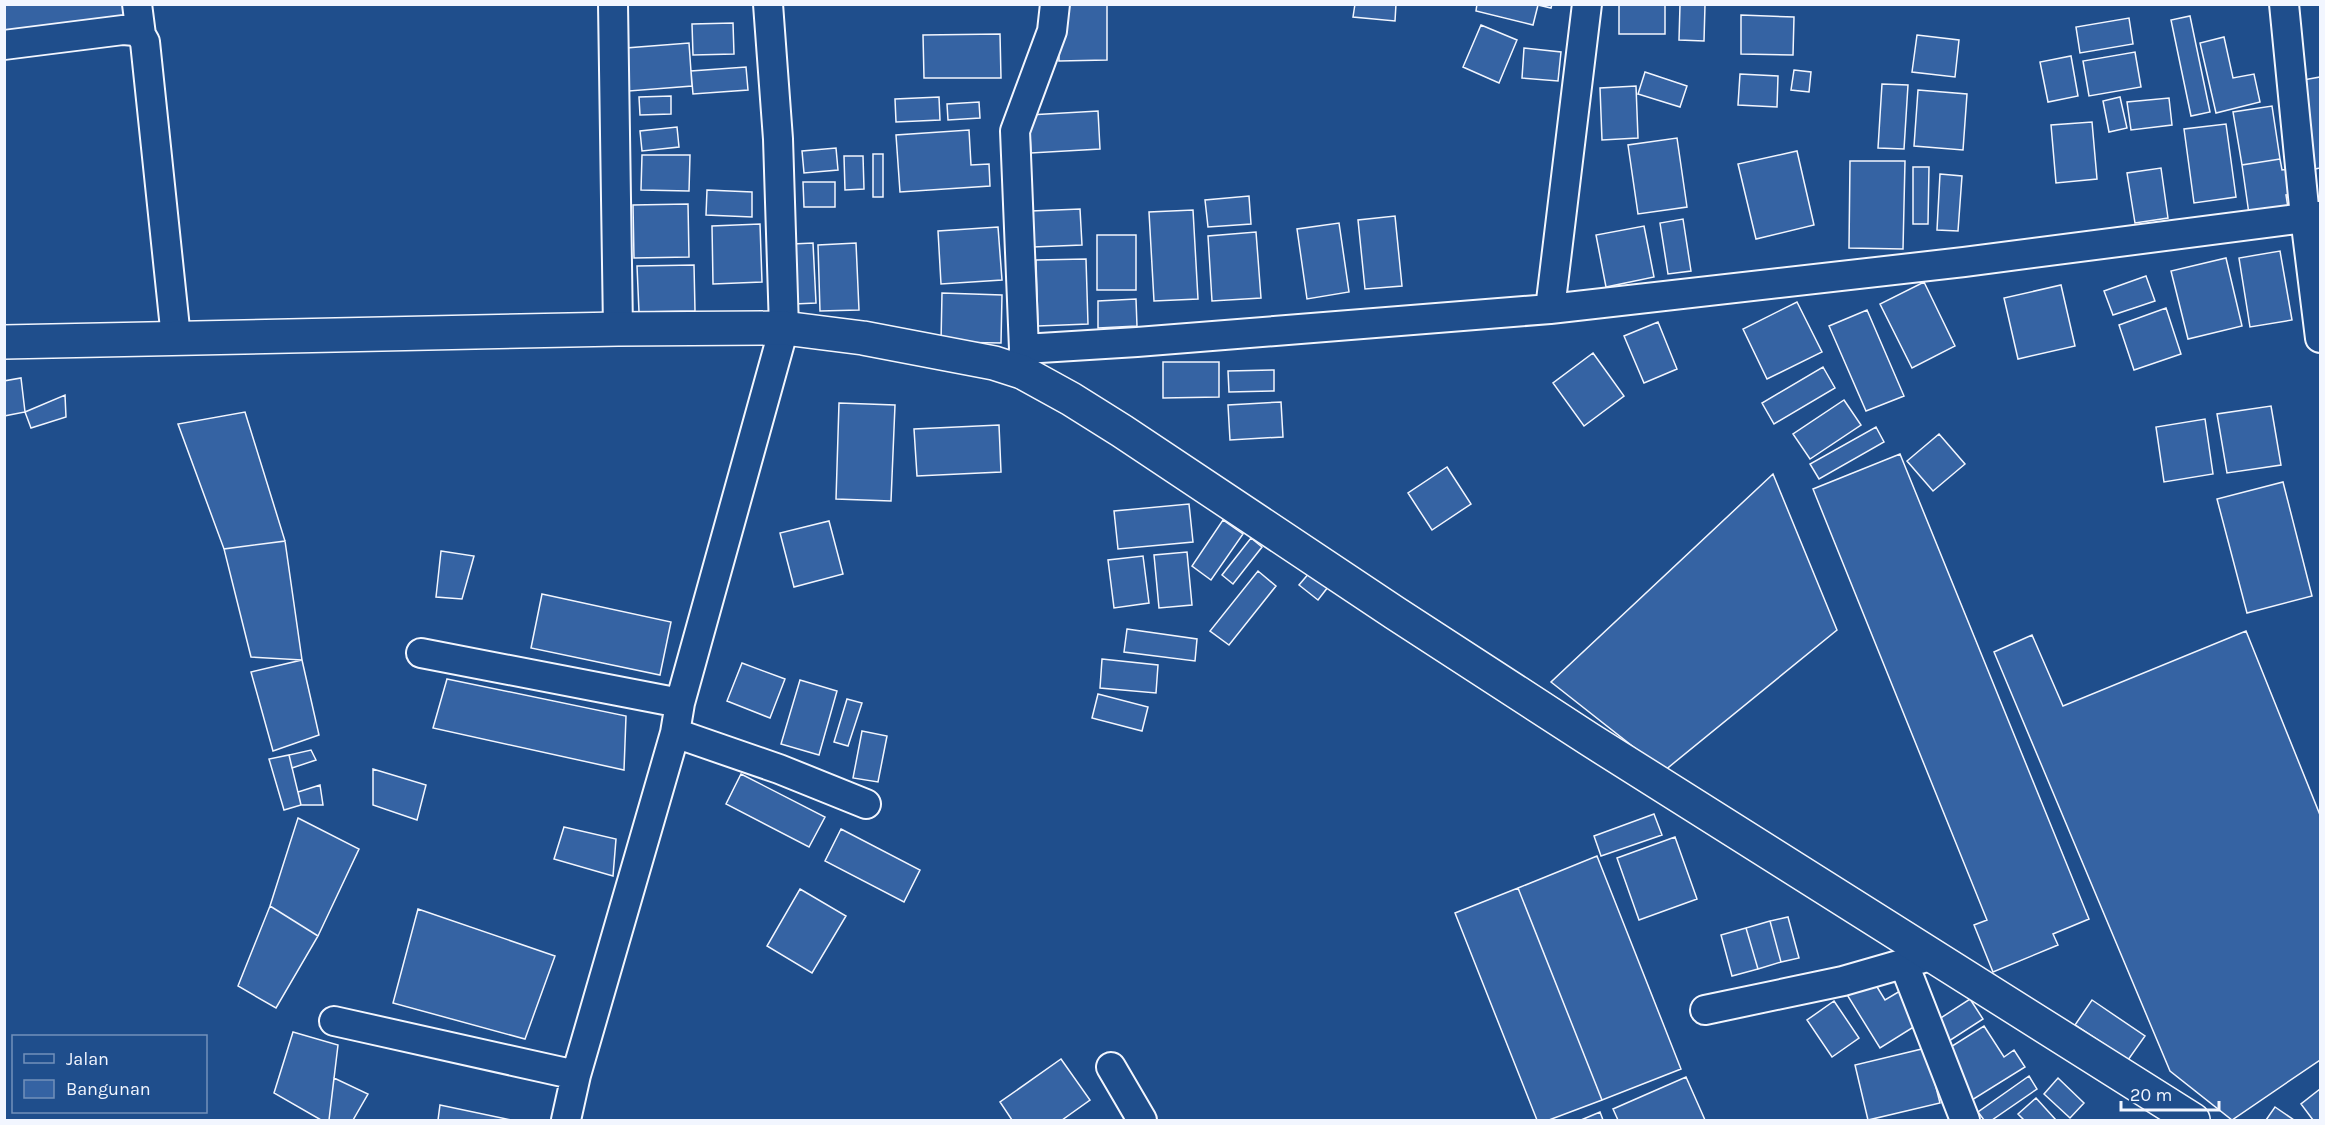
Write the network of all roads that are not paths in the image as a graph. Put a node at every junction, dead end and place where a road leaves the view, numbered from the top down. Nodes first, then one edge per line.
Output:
1 (137, 4) edge
2 (613, 4) edge
3 (768, 4) edge
4 (1055, 4) edge
5 (1587, 4) edge
6 (2284, 4) edge
7 (141, 35) junction
8 (4, 45) edge
9 (2313, 217) edge
10 (1550, 309) junction
11 (784, 328) junction
12 (618, 329) junction
13 (176, 338) junction
14 (2320, 338) edge
15 (4, 342) edge
16 (1023, 361) junction
17 (421, 653) dead end
18 (680, 703) junction
19 (675, 733) junction
20 (866, 804) dead end
21 (1917, 960) junction
22 (1705, 1010) dead end
23 (334, 1021) dead end
24 (1111, 1067) dead end
25 (576, 1075) junction
26 (566, 1120) edge
27 (1142, 1120) edge
28 (1965, 1120) edge
29 (2193, 1120) edge

1 - 7 street
2 - 12 street
3 - 11 street
4 - 16 street
5 - 10 street
6 - 9 street
7 - 8 street
7 - 13 street
9 - 10 street
9 - 14 street
10 - 16 street
11 - 12 street
11 - 16 street
11 - 18 street
12 - 13 street
13 - 15 street
16 - 21 street
17 - 18 street
18 - 19 street
19 - 20 street
19 - 25 street
21 - 22 street
21 - 28 street
21 - 29 street
23 - 25 street
24 - 27 street
25 - 26 street

